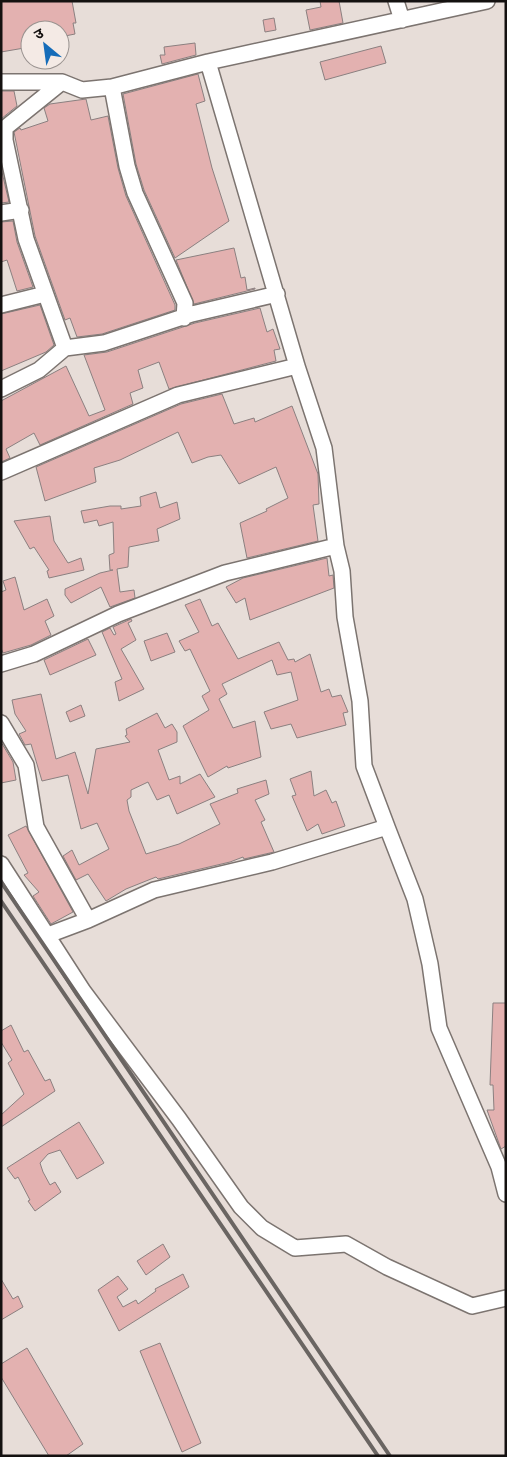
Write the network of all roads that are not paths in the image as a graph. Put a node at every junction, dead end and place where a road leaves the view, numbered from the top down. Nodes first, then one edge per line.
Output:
1 (396, 1) edge
2 (487, 1) edge
3 (402, 20) junction
4 (208, 62) junction
5 (1, 82) edge
6 (62, 82) junction
7 (112, 87) junction
8 (3, 141) edge
9 (21, 210) junction
10 (1, 213) edge
11 (45, 294) junction
12 (276, 294) junction
13 (1, 305) edge
14 (184, 318) junction
15 (65, 348) junction
16 (297, 366) junction
17 (1, 390) edge
18 (1, 472) edge
19 (336, 546) junction
20 (1, 664) edge
21 (1, 723) edge
22 (387, 827) junction
23 (1, 864) edge
24 (88, 920) junction
25 (48, 935) junction
26 (502, 1166) edge
27 (506, 1194) edge
28 (506, 1298) edge

1 - 3 street
2 - 3 street
3 - 4 street
4 - 7 street
4 - 12 street
5 - 6 street
6 - 7 street
6 - 8 street
7 - 14 street
8 - 9 street
9 - 10 street
9 - 11 street
11 - 13 street
11 - 15 street
12 - 14 street
12 - 16 street
14 - 15 street
15 - 17 street
16 - 18 street
16 - 19 street
19 - 20 street
19 - 22 street
21 - 24 street
22 - 24 street
22 - 26 street
23 - 25 street
24 - 25 street
25 - 28 street
26 - 27 street

